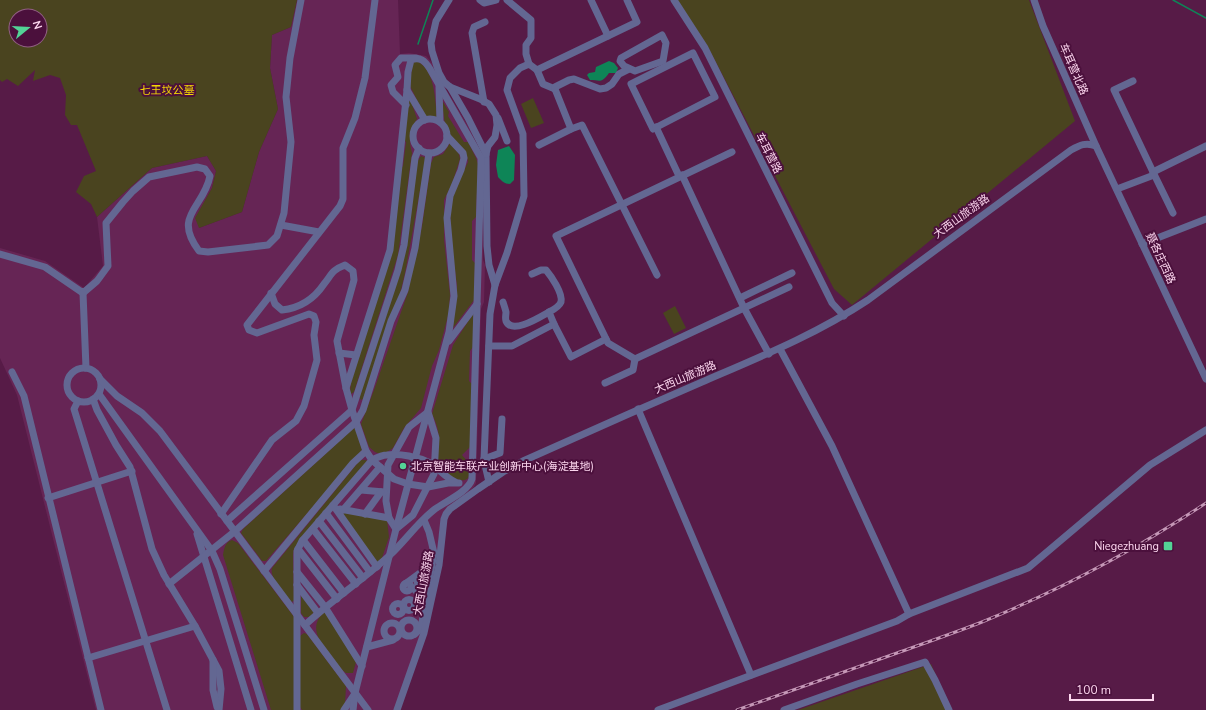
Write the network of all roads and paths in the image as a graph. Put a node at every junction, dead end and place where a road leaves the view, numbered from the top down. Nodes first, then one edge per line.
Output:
1 (302, 0) edge
2 (375, 0) edge
3 (449, 0) edge
4 (480, 0) edge
5 (496, 0) edge
6 (507, 0) edge
7 (591, 0) edge
8 (627, 0) edge
9 (674, 0) edge
10 (1034, 0) edge
11 (485, 22) dead end
12 (608, 36) junction
13 (418, 58) junction
14 (529, 64) junction
15 (629, 69) junction
16 (537, 70) junction
17 (1133, 81) dead end
18 (439, 85) junction
19 (450, 87) junction
20 (555, 89) junction
21 (407, 90) junction
22 (484, 102) junction
23 (406, 105) junction
24 (496, 114) junction
25 (425, 120) junction
26 (440, 122) junction
27 (656, 127) junction
28 (571, 129) junction
29 (447, 136) junction
30 (507, 140) dead end
31 (539, 145) dead end
32 (1096, 146) junction
33 (1206, 146) edge
34 (419, 148) junction
35 (732, 152) dead end
36 (429, 153) junction
37 (486, 154) junction
38 (1153, 173) junction
39 (681, 175) junction
40 (1117, 189) junction
41 (622, 204) junction
42 (1173, 213) dead end
43 (1206, 219) edge
44 (281, 225) junction
45 (320, 232) junction
46 (1142, 244) junction
47 (0, 254) edge
48 (792, 273) dead end
49 (532, 274) dead end
50 (657, 275) dead end
51 (495, 285) junction
52 (789, 287) dead end
53 (83, 293) junction
54 (271, 294) junction
55 (740, 298) junction
56 (503, 302) dead end
57 (478, 304) junction
58 (744, 308) junction
59 (548, 312) junction
60 (844, 316) junction
61 (554, 324) junction
62 (606, 339) junction
63 (446, 344) junction
64 (489, 346) junction
65 (780, 349) junction
66 (339, 352) junction
67 (768, 354) junction
68 (356, 355) junction
69 (635, 359) junction
70 (86, 368) junction
71 (12, 372) dead end
72 (100, 379) junction
73 (1206, 379) edge
74 (605, 384) dead end
75 (346, 388) junction
76 (356, 396) junction
77 (96, 397) junction
78 (78, 401) junction
79 (366, 402) junction
80 (352, 410) junction
81 (638, 410) junction
82 (428, 412) junction
83 (502, 419) dead end
84 (356, 422) junction
85 (1206, 430) edge
86 (366, 451) junction
87 (394, 455) junction
88 (416, 458) junction
89 (484, 459) junction
90 (372, 460) junction
91 (380, 467) junction
92 (434, 467) junction
93 (132, 472) junction
94 (388, 473) junction
95 (489, 482) junction
96 (97, 483) junction
97 (408, 484) junction
98 (459, 484) junction
99 (469, 486) junction
100 (428, 487) junction
101 (361, 490) junction
102 (384, 492) junction
103 (48, 498) junction
104 (351, 501) junction
105 (334, 507) junction
106 (343, 510) junction
107 (353, 512) junction
108 (326, 513) junction
109 (221, 514) junction
110 (365, 514) junction
111 (389, 518) junction
112 (424, 520) junction
113 (319, 521) junction
114 (227, 522) junction
115 (313, 528) junction
116 (396, 529) junction
117 (196, 530) junction
118 (234, 532) junction
119 (303, 540) junction
120 (298, 549) junction
121 (212, 551) junction
122 (390, 555) junction
123 (204, 557) junction
124 (377, 567) junction
125 (432, 567) junction
126 (264, 571) junction
127 (297, 572) junction
128 (370, 572) junction
129 (362, 578) junction
130 (426, 579) junction
131 (169, 584) junction
132 (356, 584) junction
133 (405, 584) dead end
134 (297, 585) junction
135 (420, 585) dead end
136 (344, 593) junction
137 (336, 599) junction
138 (425, 601) junction
139 (325, 607) junction
140 (404, 607) dead end
141 (318, 613) junction
142 (908, 614) junction
143 (297, 616) junction
144 (305, 625) junction
145 (195, 626) junction
146 (401, 630) junction
147 (415, 634) junction
148 (393, 640) junction
149 (146, 641) junction
150 (367, 647) junction
151 (88, 658) junction
152 (362, 666) junction
153 (751, 675) junction
154 (355, 693) junction
155 (298, 709) edge
156 (101, 710) edge
157 (167, 710) edge
158 (218, 710) edge
159 (251, 710) edge
160 (264, 710) edge
161 (344, 710) edge
162 (353, 710) edge
163 (368, 710) edge
164 (397, 710) edge
165 (658, 710) edge
166 (784, 710) edge
167 (949, 710) edge

1 - 44 street
2 - 45 street
3 - 19 street
4 - 5 street
6 - 14 street
7 - 12 street
8 - 12 street
9 - 60 street, 车耳营路
10 - 32 street, 车耳营北路
11 - 22 street
12 - 16 street
13 - 18 street
13 - 21 street
13 - 23 street
14 - 16 street
14 - 51 street
15 - 15 street
15 - 20 street
16 - 20 street
17 - 38 street
18 - 26 street
18 - 57 street
19 - 22 street
19 - 37 street
20 - 28 street
21 - 23 street
21 - 25 street
22 - 24 street
23 - 68 street
24 - 30 street
24 - 37 street
25 - 26 street
25 - 34 street
26 - 29 street
27 - 27 street
27 - 39 street
28 - 31 street
28 - 41 street
29 - 36 street
29 - 63 street
32 - 40 street, 聂各庄西路
32 - 60 street, 大西山旅游路
33 - 38 street
34 - 36 street
34 - 76 street
35 - 39 street
36 - 79 street
37 - 51 street
38 - 40 street
38 - 42 street
39 - 41 street
39 - 55 street
40 - 46 street, 聂各庄西路
41 - 50 street
41 - 62 street
43 - 46 street
44 - 45 street
44 - 53 street
45 - 54 street
46 - 73 street, 聂各庄西路
47 - 53 street
48 - 55 street
49 - 59 street
51 - 64 street
52 - 58 street
53 - 70 street
54 - 66 street
54 - 109 street
55 - 58 street
56 - 59 street
57 - 63 street
57 - 99 street
58 - 67 street
58 - 69 street
59 - 61 street
60 - 65 street, 大西山旅游路
61 - 62 street
61 - 64 street
62 - 69 street
63 - 82 street
64 - 89 street
65 - 67 street, 大西山旅游路
65 - 142 street
66 - 68 street
66 - 75 street
67 - 81 street, 大西山旅游路
68 - 75 street
69 - 74 street
70 - 72 street
70 - 78 street
71 - 103 street
72 - 77 street
72 - 109 street
75 - 80 street
76 - 79 street
76 - 80 street
77 - 78 street
77 - 93 street
77 - 117 street
78 - 96 street
79 - 84 street
80 - 84 street
80 - 114 street
81 - 95 street, 大西山旅游路
81 - 153 street
82 - 87 street
82 - 88 street
82 - 92 street
83 - 89 street
84 - 86 street
84 - 118 street
85 - 142 street
86 - 90 street
86 - 126 street
87 - 88 street
87 - 90 street
87 - 94 street
88 - 92 street
88 - 97 street
89 - 95 street
90 - 91 street
90 - 105 street
91 - 94 street
91 - 101 street
92 - 98 street
92 - 100 street
93 - 96 street
93 - 131 street
94 - 97 street
94 - 102 street
95 - 164 street, 大西山旅游路
96 - 103 street
96 - 149 street
97 - 100 street
97 - 116 street
98 - 99 street
98 - 100 street
99 - 112 street
100 - 116 street
101 - 102 street
101 - 104 street
102 - 110 street
102 - 111 street
103 - 151 street
104 - 106 street
104 - 107 street
105 - 106 street
105 - 108 street
105 - 124 street
106 - 107 street
107 - 110 street
108 - 113 street
108 - 128 street
109 - 114 street
110 - 111 street
111 - 116 street
112 - 122 street
112 - 125 street
113 - 115 street
113 - 129 street
114 - 118 street
115 - 119 street
115 - 132 street
116 - 122 street
117 - 121 street
117 - 123 street
118 - 121 street
118 - 126 street
119 - 120 street
119 - 136 street
120 - 127 street
120 - 137 street
121 - 123 street
121 - 160 street
122 - 124 street
122 - 150 street
123 - 131 street
123 - 159 street
124 - 128 street
125 - 130 street
125 - 133 street
126 - 143 street
127 - 134 street
127 - 139 street
128 - 129 street
129 - 132 street
130 - 135 street
130 - 138 street
131 - 145 street
132 - 136 street
134 - 141 street
134 - 143 street
136 - 137 street
137 - 139 street
138 - 140 street
138 - 147 street
139 - 141 street
139 - 152 street
141 - 144 street
142 - 153 street
143 - 144 street
143 - 155 street
144 - 154 street
145 - 149 street
145 - 158 street
146 - 147 street
146 - 147 street
146 - 148 street
146 - 148 street
148 - 150 street
149 - 151 street
149 - 157 street
150 - 152 street
151 - 156 street
152 - 154 street
153 - 165 street
154 - 161 street
154 - 162 street
154 - 163 street
166 - 167 street

